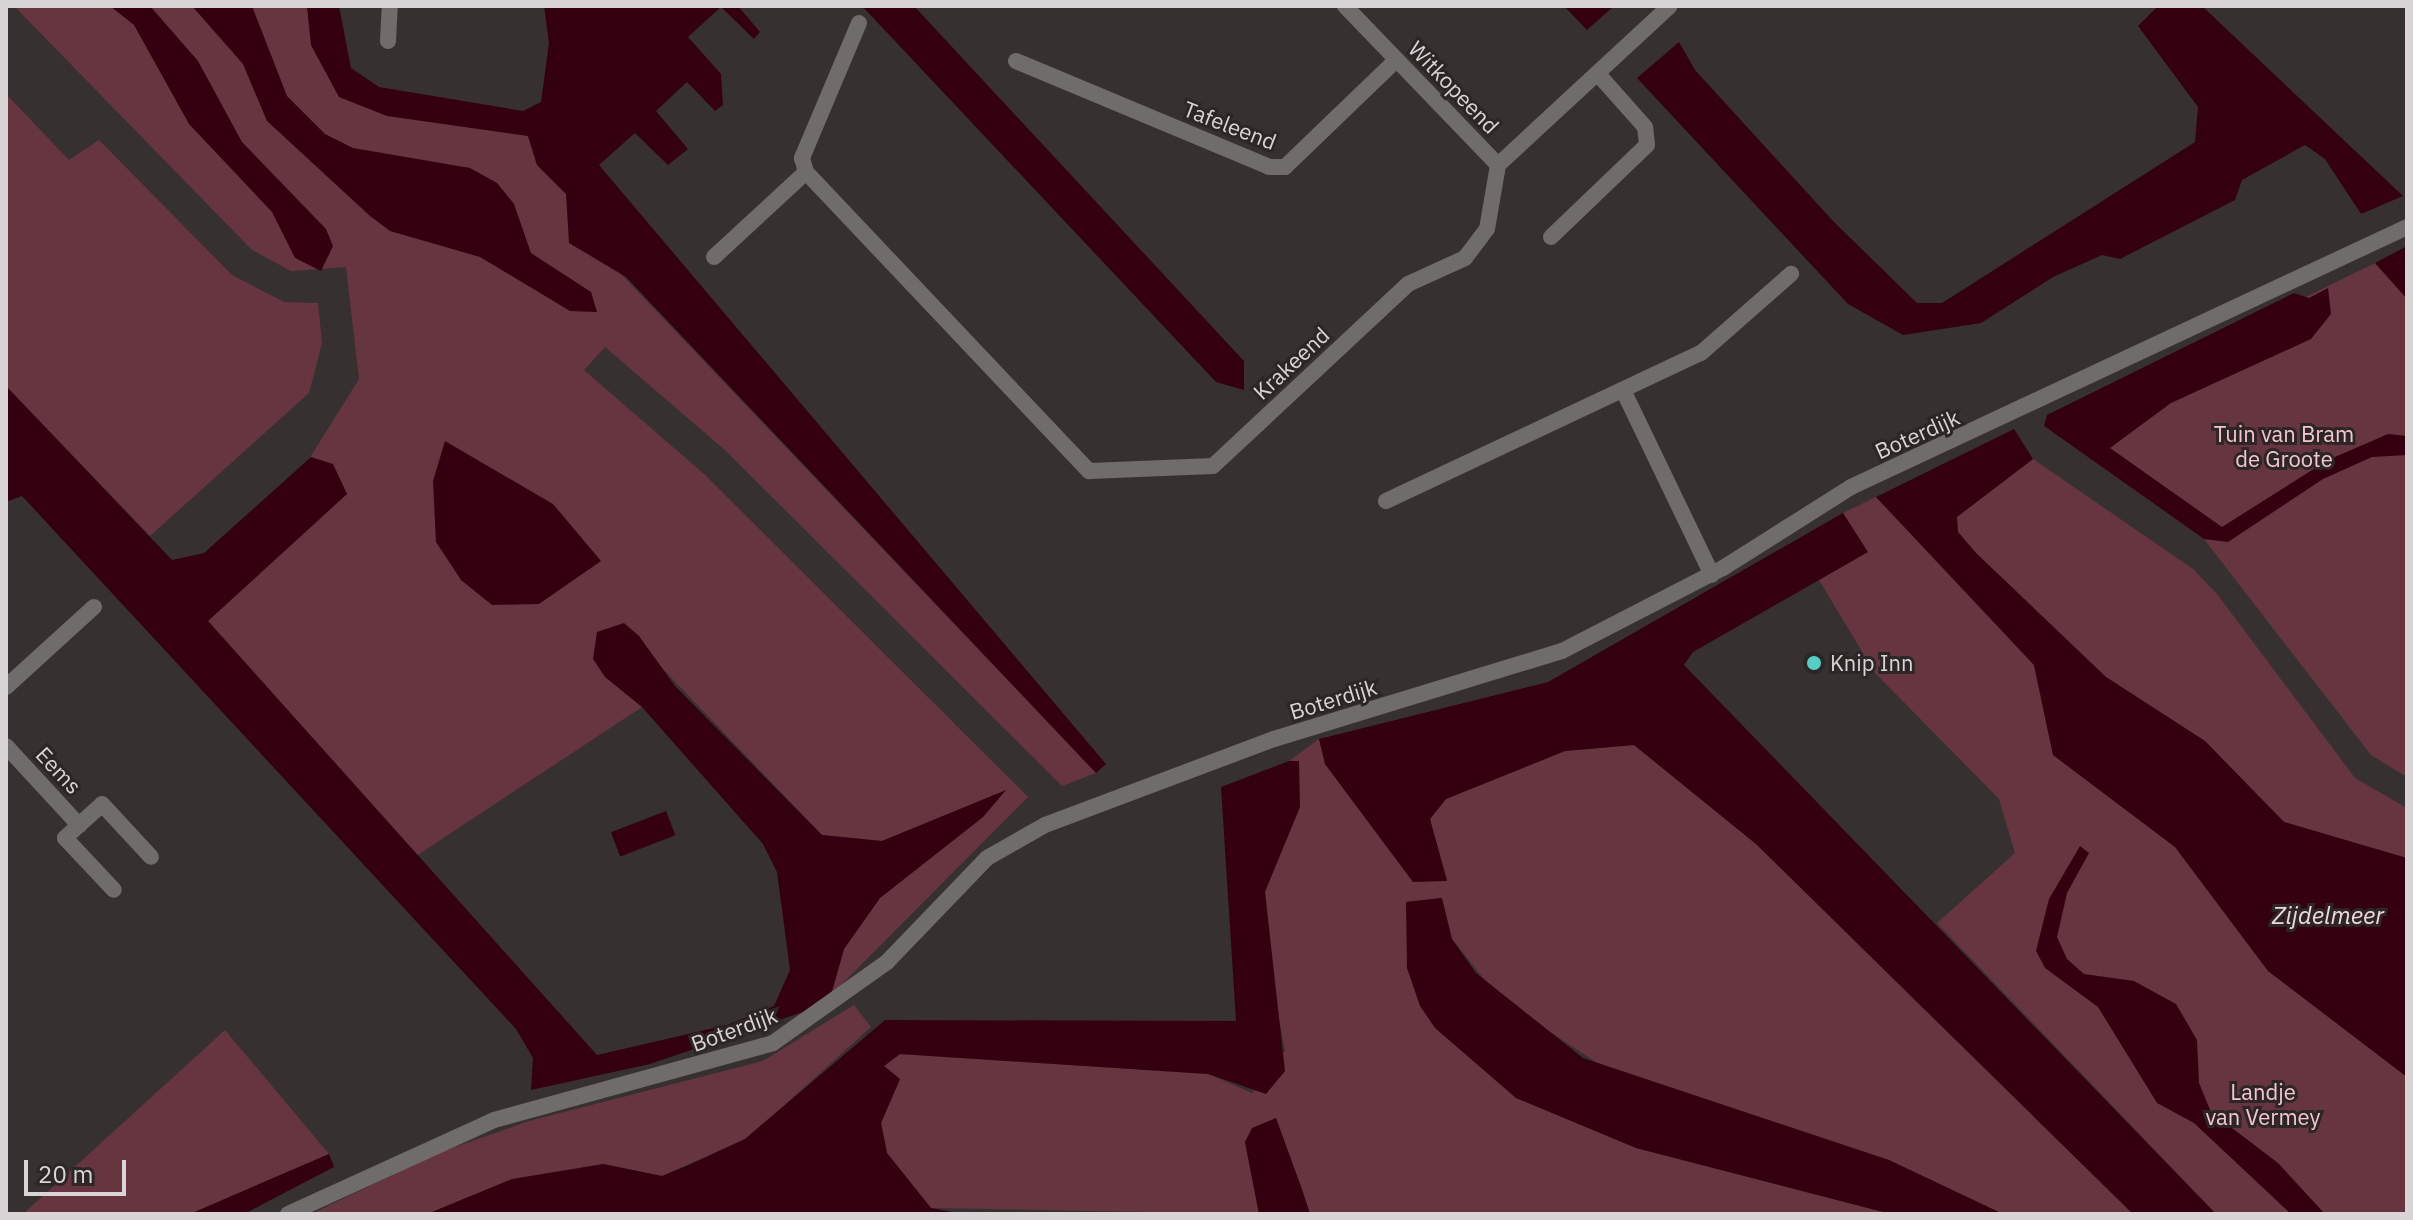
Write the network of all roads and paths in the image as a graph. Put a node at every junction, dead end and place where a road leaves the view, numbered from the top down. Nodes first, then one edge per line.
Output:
1 (390, 6) edge
2 (1345, 6) edge
3 (1670, 6) edge
4 (859, 23) dead end
5 (388, 41) dead end
6 (1396, 60) junction
7 (1016, 61) dead end
8 (1597, 73) junction
9 (1498, 165) junction
10 (806, 172) junction
11 (2407, 227) edge
12 (1551, 237) dead end
13 (714, 257) dead end
14 (1791, 274) dead end
15 (1623, 390) junction
16 (1386, 501) dead end
17 (1712, 575) junction
18 (94, 607) dead end
19 (6, 687) edge
20 (6, 746) edge
21 (79, 825) junction
22 (151, 857) dead end
23 (114, 890) dead end
24 (288, 1214) edge

1 - 5 street
2 - 6 street, Witkopeend
3 - 8 street
4 - 10 street
6 - 7 street, Tafeleend
6 - 9 street, Witkopeend
8 - 9 street
8 - 12 street
9 - 10 street, Krakeend
10 - 13 street
11 - 17 street, Boterdijk
14 - 15 street
15 - 16 street
15 - 17 street
17 - 24 street, Boterdijk
18 - 19 street
20 - 21 street, Eems
21 - 22 street, Eems
21 - 23 street, Eems

